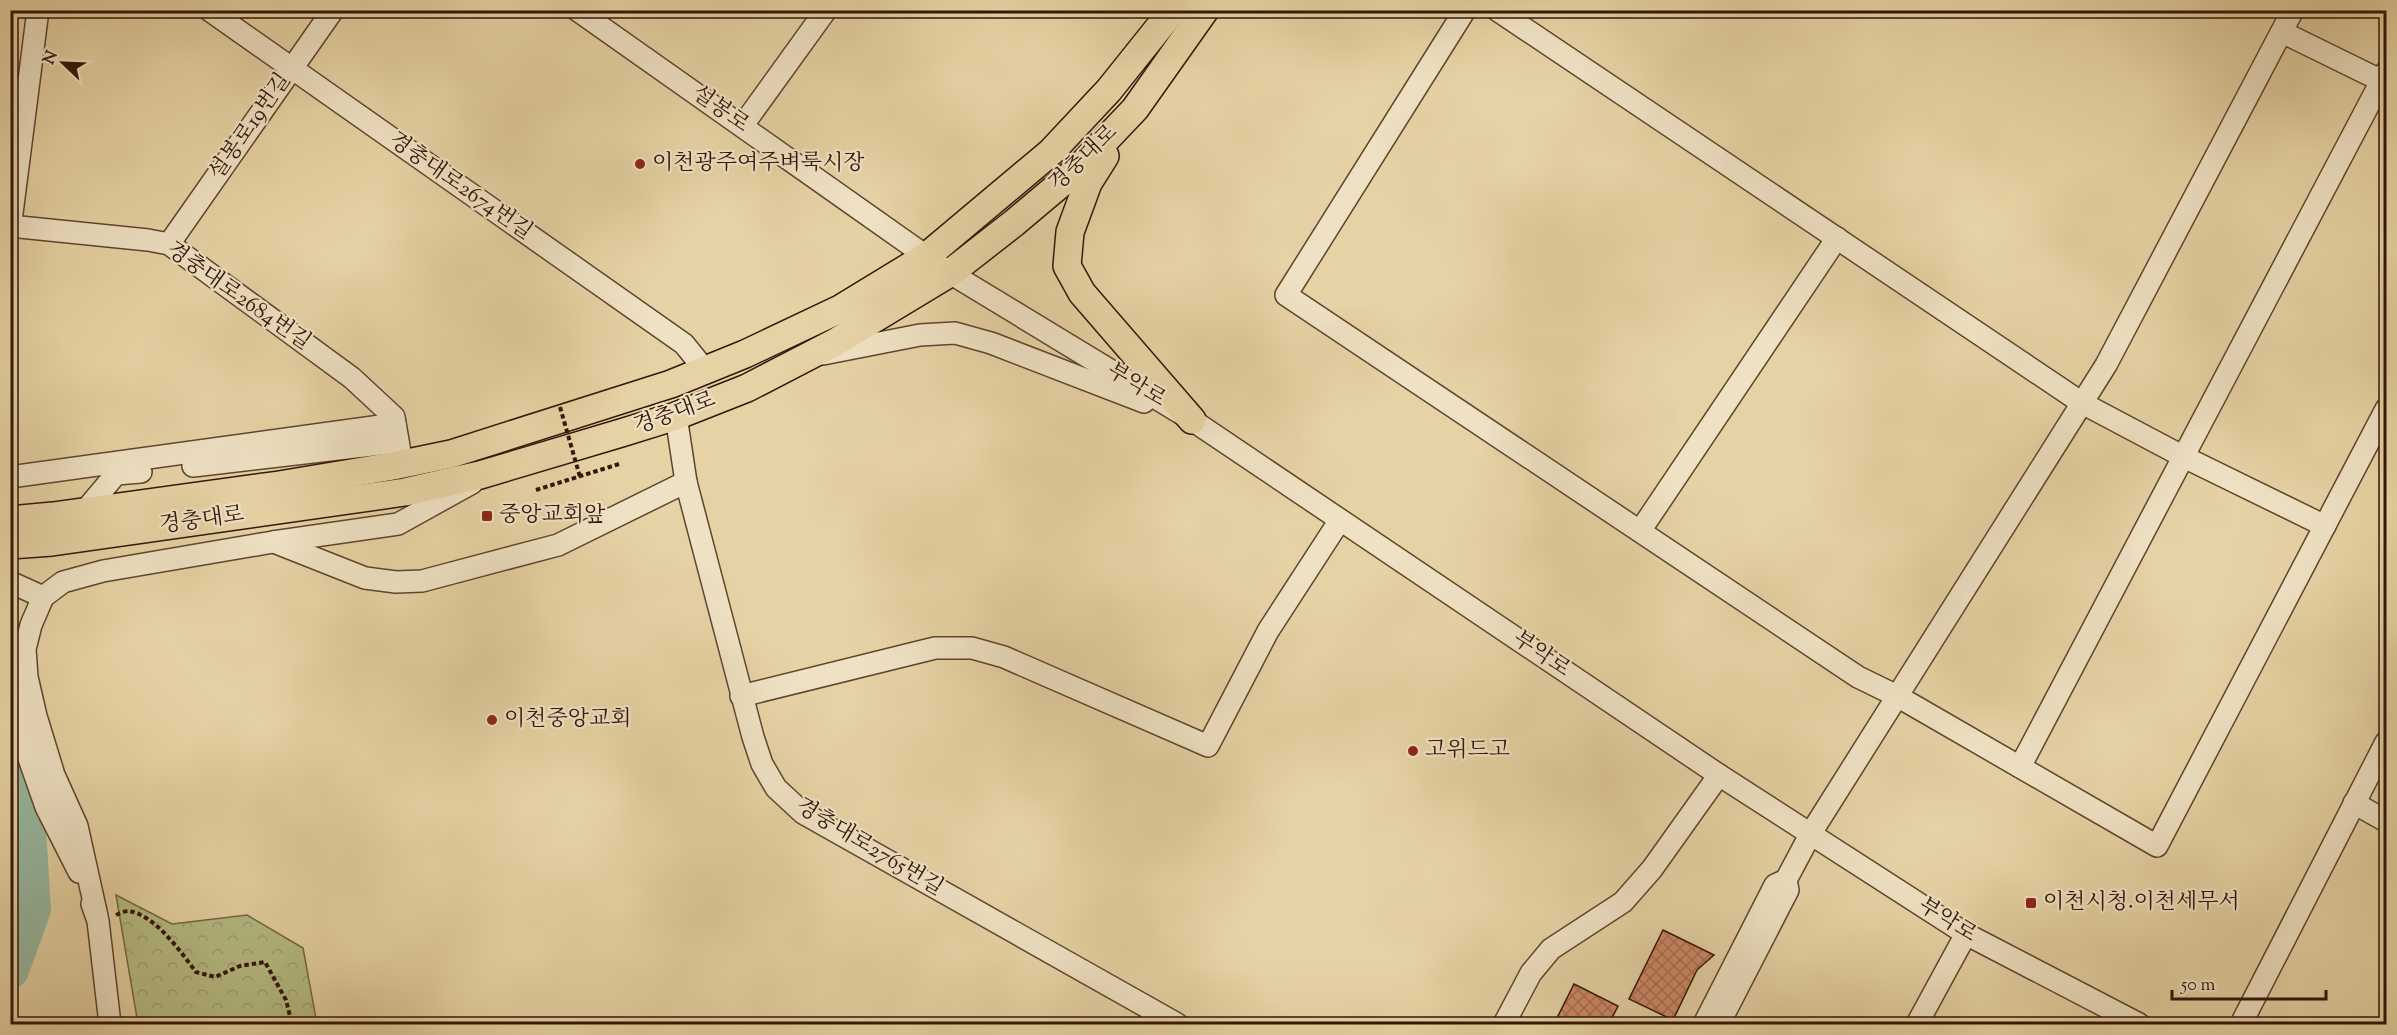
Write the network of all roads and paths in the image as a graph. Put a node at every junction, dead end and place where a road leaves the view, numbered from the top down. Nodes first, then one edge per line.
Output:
1 (38, 10) edge
2 (209, 10) edge
3 (333, 10) edge
4 (826, 10) edge
5 (1173, 10) edge
6 (1205, 10) edge
7 (1465, 10) edge
8 (1497, 10) edge
9 (2293, 10) edge
10 (582, 12) edge
11 (2282, 32) junction
12 (291, 70) junction
13 (2385, 78) edge
14 (1135, 109) junction
15 (743, 125) junction
16 (11, 227) edge
17 (1837, 238) junction
18 (168, 244) junction
19 (927, 256) junction
20 (950, 273) junction
21 (808, 357) junction
22 (705, 370) junction
23 (2082, 403) junction
24 (560, 406) dead end
25 (2386, 409) edge
26 (676, 416) junction
27 (1192, 420) junction
28 (398, 443) junction
29 (2184, 457) junction
30 (619, 464) dead end
31 (497, 469) junction
32 (10, 477) edge
33 (580, 477) junction
34 (686, 482) junction
35 (536, 490) dead end
36 (10, 520) edge
37 (1340, 520) junction
38 (2325, 526) junction
39 (52, 529) junction
40 (1640, 531) junction
41 (273, 542) junction
42 (10, 545) edge
43 (10, 582) edge
44 (43, 597) junction
45 (10, 689) edge
46 (741, 696) junction
47 (1897, 696) junction
48 (2386, 742) edge
49 (2020, 767) junction
50 (1719, 775) junction
51 (2354, 803) junction
52 (2386, 821) edge
53 (1811, 833) junction
54 (1786, 880) junction
55 (97, 918) junction
56 (1966, 934) junction
57 (110, 1024) edge
58 (292, 1024) edge
59 (1177, 1024) edge
60 (1504, 1024) edge
61 (1704, 1024) edge
62 (1719, 1024) edge
63 (1917, 1024) edge
64 (2139, 1024) edge
65 (2241, 1024) edge

1 - 16 street
2 - 12 street, 경충대로2674번길
3 - 12 street, 설봉로19번길
4 - 15 street
5 - 19 main road, 경충대로
6 - 14 main road, 경충대로
7 - 40 street
8 - 17 street
9 - 11 street
10 - 15 street, 설봉로
11 - 13 street
11 - 23 street
12 - 18 street, 설봉로19번길
12 - 22 street, 경충대로2674번길
13 - 29 street
14 - 20 main road, 경충대로
14 - 27 main road
15 - 19 street, 설봉로
16 - 18 street, 경충대로2684번길
17 - 23 street
17 - 40 street
18 - 28 street, 경충대로2684번길
19 - 20 street, 설봉로
19 - 22 main road, 경충대로
20 - 21 main road, 경충대로
20 - 27 street, 부악로
21 - 26 main road, 경충대로
21 - 27 street
22 - 28 main road, 경충대로
23 - 29 street
23 - 47 street
24 - 33 path, bridge
25 - 38 street
26 - 31 main road, 경충대로
26 - 34 street, 경충대로2765번길
27 - 37 street, 부악로
28 - 32 street
28 - 39 main road, 경충대로
29 - 38 street
29 - 49 street
30 - 33 path
31 - 39 main road, 경충대로
31 - 41 street
33 - 35 path
34 - 41 street
34 - 46 street, 경충대로2765번길
36 - 39 main road, 경충대로
37 - 46 street
37 - 50 street, 부악로
38 - 49 street
39 - 42 main road, 경충대로
40 - 47 street
41 - 44 street
43 - 44 street
44 - 55 street
45 - 55 street
46 - 59 street, 경충대로2765번길
47 - 49 street
47 - 53 street
48 - 51 street
50 - 53 street, 부악로
50 - 60 street
51 - 52 street
51 - 65 street
53 - 54 street
53 - 56 street, 부악로
54 - 61 street
54 - 62 street
55 - 57 street
55 - 58 path
56 - 63 street
56 - 64 street, 부악로

